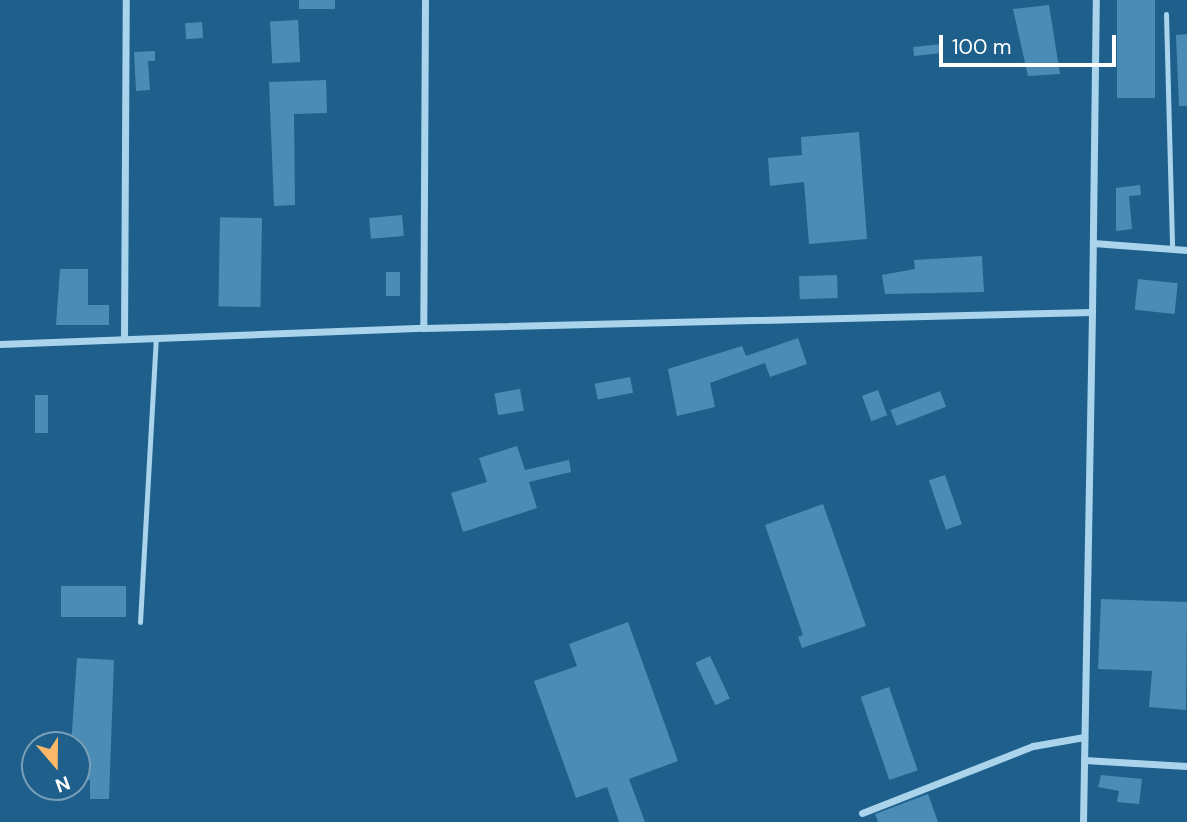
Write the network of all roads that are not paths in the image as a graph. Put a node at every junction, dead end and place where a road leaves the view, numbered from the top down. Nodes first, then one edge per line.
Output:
1 (126, 0) edge
2 (425, 0) edge
3 (1096, 0) edge
4 (1166, 14) dead end
5 (1093, 243) junction
6 (1172, 249) junction
7 (1187, 250) edge
8 (1092, 312) junction
9 (422, 328) junction
10 (156, 338) junction
11 (124, 340) junction
12 (0, 344) edge
13 (140, 621) dead end
14 (1084, 737) junction
15 (1084, 760) junction
16 (1187, 766) edge
17 (862, 813) dead end
18 (1083, 822) edge

1 - 11 street
2 - 9 street
3 - 5 street
4 - 6 lane
5 - 6 street
5 - 8 street
6 - 7 street
8 - 9 street
8 - 14 street
9 - 10 street
10 - 11 street
10 - 13 lane
11 - 12 street
14 - 15 street
14 - 17 street
15 - 16 street
15 - 18 street

